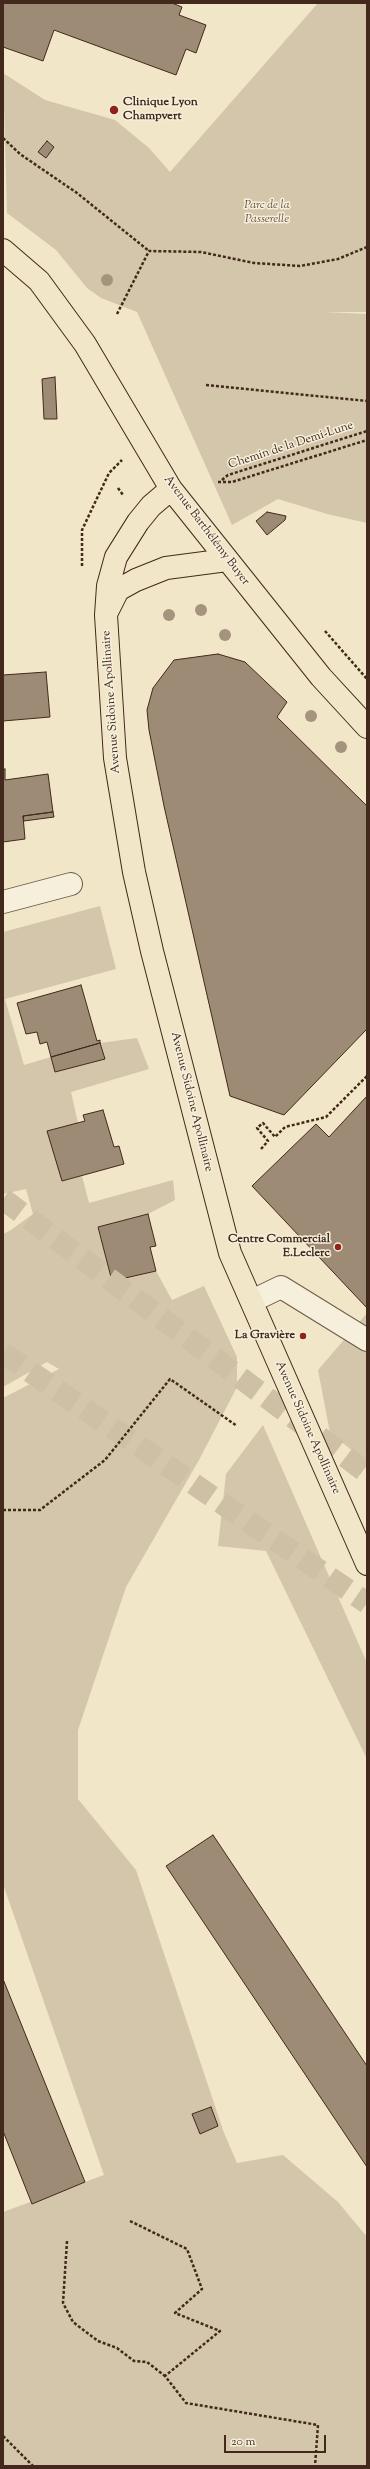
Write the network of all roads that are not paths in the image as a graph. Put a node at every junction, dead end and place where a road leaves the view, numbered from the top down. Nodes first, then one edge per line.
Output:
1 (3, 250) edge
2 (171, 489) junction
3 (227, 560) junction
4 (106, 614) junction
5 (367, 727) edge
6 (71, 884) dead end
7 (3, 902) edge
8 (252, 1301) junction
9 (367, 1340) edge
10 (367, 1564) edge

1 - 2 main road, Avenue Barthélémy Buyer
2 - 3 main road, Avenue Barthélémy Buyer
2 - 4 main road, Avenue Sidoine Apollinaire
3 - 4 main road, Avenue Sidoine Apollinaire
3 - 5 main road, Avenue Barthélémy Buyer
4 - 8 main road, Avenue Sidoine Apollinaire
6 - 7 street
8 - 9 street
8 - 10 main road, Avenue Sidoine Apollinaire

